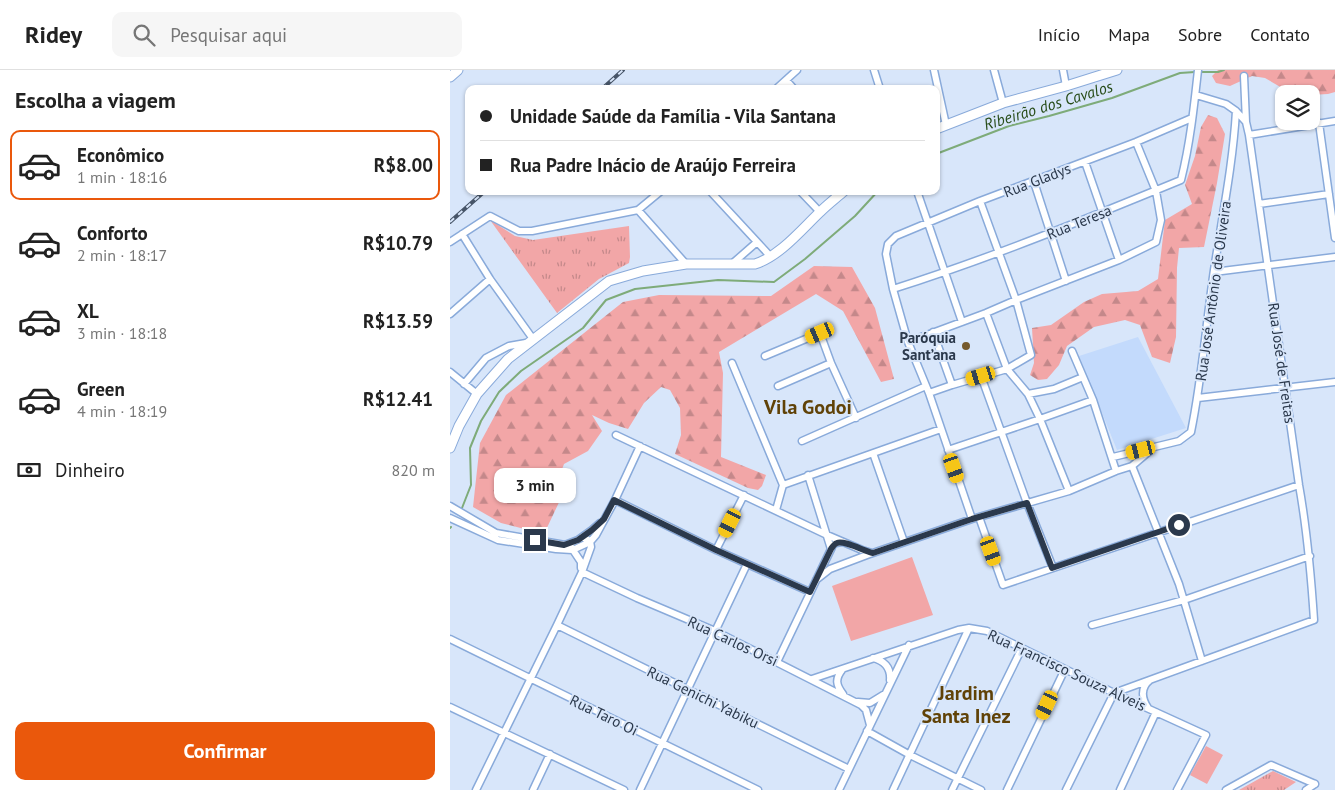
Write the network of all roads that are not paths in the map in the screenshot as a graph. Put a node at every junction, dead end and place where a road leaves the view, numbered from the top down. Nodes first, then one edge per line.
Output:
1 (458, 70) edge
2 (796, 70) edge
3 (874, 70) edge
4 (934, 70) edge
5 (994, 70) edge
6 (1063, 70) edge
7 (1117, 70) edge
8 (1198, 70) edge
9 (1244, 76) dead end
10 (450, 77) edge
11 (786, 80) junction
12 (780, 85) edge
13 (790, 85) edge
14 (879, 85) edge
15 (937, 85) edge
16 (1066, 86) junction
17 (1196, 95) junction
18 (940, 98) edge
19 (1003, 103) junction
20 (1236, 111) junction
21 (1192, 118) junction
22 (1335, 120) edge
23 (1246, 122) junction
24 (1320, 123) edge
25 (946, 125) junction
26 (940, 127) edge
27 (1278, 130) edge
28 (1319, 130) edge
29 (1249, 135) junction
30 (1136, 142) junction
31 (1085, 162) junction
32 (1034, 182) junction
33 (1156, 190) junction
34 (1329, 194) junction
35 (656, 195) edge
36 (714, 195) edge
37 (804, 195) edge
38 (839, 195) edge
39 (918, 195) edge
40 (980, 201) junction
41 (1259, 204) junction
42 (638, 210) junction
43 (820, 212) junction
44 (1103, 212) junction
45 (928, 223) junction
46 (1052, 233) junction
47 (462, 234) junction
48 (1335, 238) edge
49 (450, 242) edge
50 (757, 242) junction
51 (998, 253) junction
52 (771, 256) junction
53 (1335, 257) edge
54 (1119, 260) junction
55 (733, 263) junction
56 (686, 264) junction
57 (1268, 266) junction
58 (945, 272) junction
59 (1214, 272) junction
60 (490, 279) junction
61 (1066, 281) junction
62 (893, 289) junction
63 (1016, 300) junction
64 (986, 313) junction
65 (450, 314) edge
66 (962, 322) junction
67 (933, 332) junction
68 (530, 341) junction
69 (908, 342) junction
70 (1072, 351) dead end
71 (765, 356) dead end
72 (732, 363) dead end
73 (831, 364) junction
74 (1007, 369) junction
75 (450, 372) edge
76 (981, 376) junction
77 (1083, 376) junction
78 (1335, 382) edge
79 (464, 384) junction
80 (952, 385) junction
81 (778, 386) dead end
82 (926, 386) junction
83 (1286, 388) junction
84 (477, 394) junction
85 (929, 394) junction
86 (1028, 394) junction
87 (1198, 398) junction
88 (1093, 400) junction
89 (856, 418) junction
90 (1040, 419) junction
91 (460, 424) junction
92 (941, 430) junction
93 (1002, 432) junction
94 (616, 435) dead end
95 (450, 437) edge
96 (802, 441) dead end
97 (640, 446) junction
98 (1156, 447) junction
99 (450, 448) edge
100 (948, 450) junction
101 (873, 453) junction
102 (1113, 457) junction
103 (450, 459) edge
104 (1132, 466) junction
105 (1116, 471) junction
106 (808, 476) junction
107 (783, 485) junction
108 (1299, 485) junction
109 (1069, 491) junction
110 (744, 495) junction
111 (614, 500) junction
112 (1027, 503) junction
113 (450, 506) edge
114 (776, 510) junction
115 (450, 518) edge
116 (976, 518) junction
117 (604, 519) junction
118 (1158, 532) junction
119 (827, 535) junction
120 (590, 542) junction
121 (904, 542) junction
122 (577, 543) junction
123 (845, 543) junction
124 (831, 549) junction
125 (859, 549) junction
126 (716, 550) junction
127 (867, 555) junction
128 (1310, 556) junction
129 (827, 557) junction
130 (747, 564) junction
131 (842, 565) junction
132 (1052, 568) junction
133 (582, 572) junction
134 (816, 580) junction
135 (810, 592) junction
136 (1184, 600) junction
137 (557, 625) junction
138 (1092, 625) dead end
139 (970, 628) junction
140 (715, 631) junction
141 (450, 639) edge
142 (909, 646) junction
143 (1022, 648) junction
144 (873, 658) junction
145 (1202, 661) junction
146 (777, 662) junction
147 (843, 669) junction
148 (1065, 669) junction
149 (531, 679) junction
150 (812, 680) junction
151 (1151, 680) junction
152 (890, 684) junction
153 (688, 690) junction
154 (886, 693) junction
155 (1114, 693) junction
156 (845, 696) junction
157 (856, 702) junction
158 (450, 707) edge
159 (1148, 708) junction
160 (1156, 712) junction
161 (868, 728) junction
162 (504, 733) junction
163 (662, 743) junction
164 (550, 754) junction
165 (910, 755) junction
166 (849, 769) junction
167 (957, 778) junction
168 (1314, 787) edge
169 (476, 790) edge
170 (533, 790) edge
171 (624, 790) edge
172 (640, 790) edge
173 (758, 790) edge
174 (839, 790) edge
175 (893, 790) edge
176 (952, 790) edge
177 (981, 790) edge
178 (1007, 790) edge
179 (1066, 790) edge
180 (1120, 790) edge
181 (1177, 790) edge
182 (1226, 790) edge
183 (1306, 790) edge

1 - 10 main road
2 - 11 street
3 - 14 street
4 - 15 street
5 - 19 street
6 - 16 street
7 - 16 main road
8 - 17 street, Rua Teresa
9 - 23 street
11 - 12 street
11 - 13 street
16 - 19 main road
17 - 20 street
17 - 21 street, Rua Teresa
18 - 25 street
19 - 25 main road
20 - 23 street, Rua José de Freitas
20 - 59 street, Rua José Antônio de Oliveira
21 - 30 street, Rua Gladys
21 - 33 street, Rua Teresa
22 - 24 street
23 - 29 street, Rua José de Freitas
25 - 26 main road
27 - 29 street
28 - 34 street
29 - 41 street, Rua José de Freitas
30 - 31 street, Rua Gladys
30 - 33 street
31 - 32 street, Rua Gladys
31 - 44 street
32 - 40 street, Rua Gladys
32 - 46 street
33 - 44 street, Rua Teresa
33 - 54 street
34 - 41 street
34 - 48 street
35 - 42 street
36 - 50 street
37 - 43 street
38 - 43 main road
39 - 45 street
40 - 45 street, Rua Gladys
40 - 51 street
41 - 57 street, Rua José de Freitas
42 - 47 street
42 - 56 street
43 - 52 main road
44 - 46 street, Rua Teresa
44 - 54 street
45 - 58 street
45 - 62 street, Rua Gladys
46 - 51 street, Rua Teresa
46 - 61 street
47 - 49 street
47 - 60 street
50 - 52 street
50 - 55 street
51 - 58 street, Rua Teresa
51 - 63 street
52 - 55 main road
53 - 57 street
54 - 61 street
55 - 56 main road
56 - 68 main road
57 - 59 street
57 - 83 street, Rua José de Freitas
58 - 62 street, Rua Teresa
58 - 66 street
59 - 87 street, Rua José Antônio de Oliveira
60 - 65 street
60 - 68 street
61 - 63 street
62 - 69 street
63 - 64 street
63 - 74 street
64 - 66 street
64 - 74 street
66 - 67 street
67 - 69 street
67 - 80 street
68 - 79 street
68 - 84 main road
69 - 82 street
70 - 77 street
71 - 73 street
72 - 107 street
73 - 81 street
73 - 89 street
74 - 76 street
74 - 86 street
75 - 79 street
76 - 80 street
76 - 93 street
77 - 86 street
77 - 88 street
78 - 83 street
79 - 84 street
80 - 85 street
82 - 85 street
82 - 89 street
83 - 87 street
83 - 108 street, Rua José de Freitas
84 - 91 main road
85 - 92 street
86 - 90 street
87 - 98 street, Rua José Antônio de Oliveira
88 - 90 street
88 - 102 street
89 - 96 street
90 - 93 street
90 - 109 street
91 - 95 street
91 - 99 main road
91 - 103 main road
92 - 100 street
92 - 101 street
93 - 100 street
93 - 112 street
94 - 97 street
97 - 110 street
97 - 111 street
98 - 102 street, Rua José Antônio de Oliveira
98 - 104 street
100 - 116 street
101 - 106 street
101 - 121 street
102 - 105 street
104 - 105 street
104 - 118 street
105 - 109 street
106 - 107 street
106 - 119 street
107 - 114 street
108 - 118 street
108 - 128 street, Rua José de Freitas
109 - 112 street
110 - 114 street
110 - 126 street
111 - 117 street
111 - 126 street
112 - 116 street
112 - 132 street
113 - 122 street
114 - 119 street
115 - 122 street
116 - 121 street
116 - 132 street
117 - 120 street
117 - 122 street
118 - 132 street
118 - 136 street
119 - 123 street
119 - 124 street
120 - 122 street
120 - 122 street
120 - 133 street
121 - 127 street
122 - 133 street
123 - 124 street
123 - 125 street
124 - 129 street
125 - 127 street
125 - 127 street
126 - 130 street
127 - 131 street
128 - 136 street
128 - 145 street, Rua José de Freitas
129 - 131 street
129 - 134 street
130 - 135 street
130 - 140 street
131 - 134 street
133 - 137 street
133 - 140 street, Rua Carlos Orsi
134 - 135 street
135 - 146 street
136 - 138 street
136 - 145 street
137 - 149 street
137 - 153 street, Rua Genichi Yabiku
139 - 142 street, Rua Francisco Souza Alveis
139 - 143 street, Rua Francisco Souza Alveis
139 - 165 street
140 - 146 street, Rua Carlos Orsi
140 - 153 street
141 - 149 street, Rua Taro Oi
142 - 144 street, Rua Francisco Souza Alveis
142 - 152 street
143 - 148 street, Rua Francisco Souza Alveis
143 - 167 street
144 - 147 street, Rua Francisco Souza Alveis
144 - 152 street
145 - 151 street
146 - 150 street, Rua Carlos Orsi
147 - 150 street, Rua Francisco Souza Alveis
147 - 156 street
148 - 155 street, Rua Francisco Souza Alveis
148 - 178 street
149 - 162 street
149 - 163 street, Rua Taro Oi
150 - 156 street, Rua Carlos Orsi
151 - 155 street
151 - 159 street
152 - 154 street
153 - 163 street
153 - 166 street, Rua Genichi Yabiku
154 - 157 street
154 - 161 street
155 - 159 street, Rua Francisco Souza Alveis
155 - 179 street
156 - 157 street, Rua Carlos Orsi
157 - 161 street, Rua Carlos Orsi
158 - 162 street
159 - 160 street, Rua Francisco Souza Alveis
160 - 180 street
160 - 181 street, Rua Francisco Souza Alveis
161 - 165 street
161 - 166 street
162 - 164 street
162 - 169 street
163 - 172 street
163 - 173 street, Rua Taro Oi
164 - 170 street
164 - 171 street
165 - 167 street
165 - 175 street
166 - 174 street
167 - 176 street
167 - 177 street
168 - 182 street
168 - 183 street

